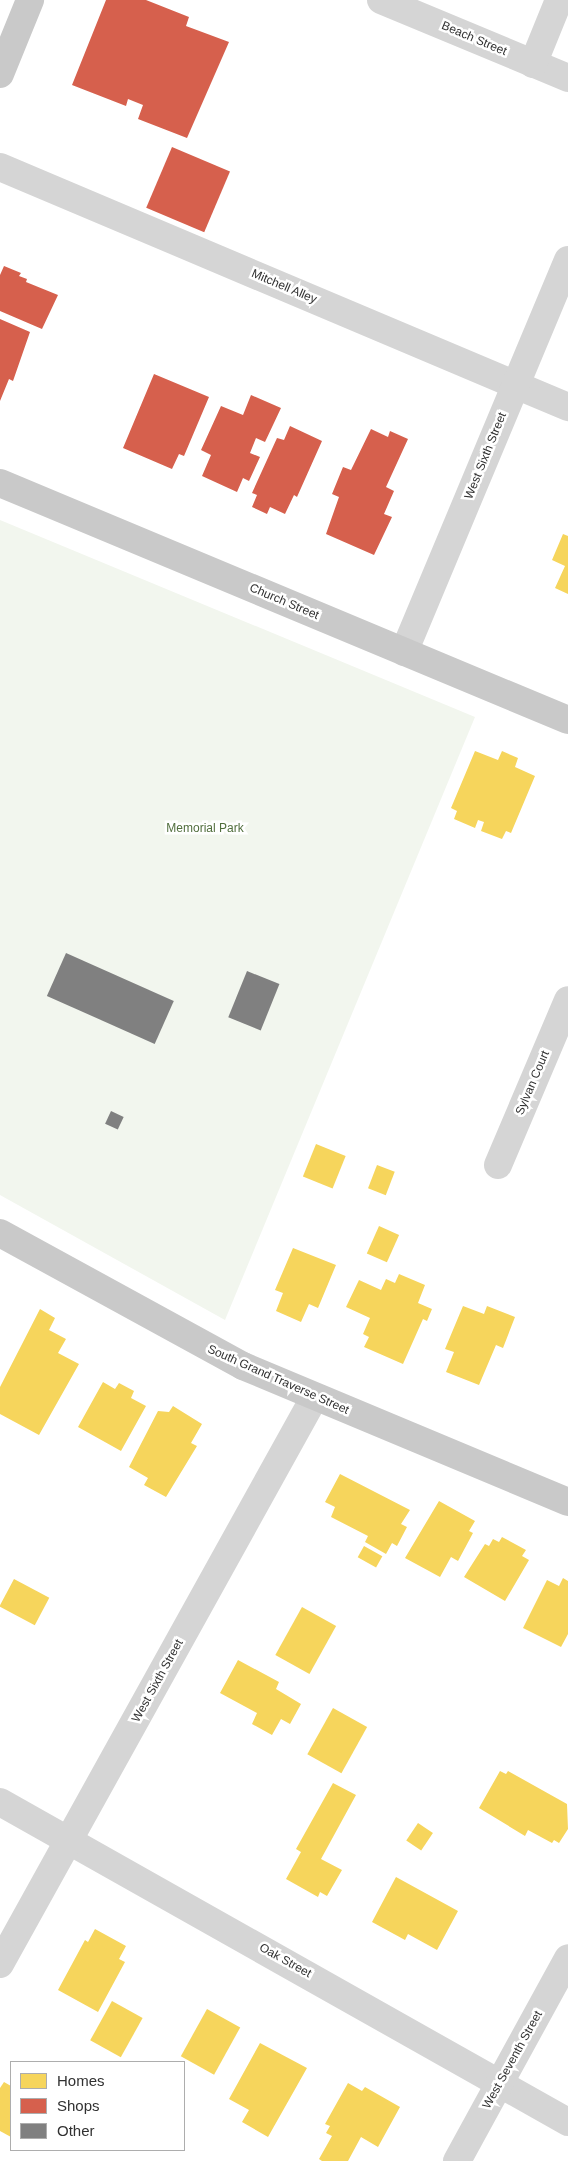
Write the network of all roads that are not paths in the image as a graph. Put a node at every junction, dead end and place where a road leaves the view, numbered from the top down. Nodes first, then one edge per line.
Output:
1 (30, 0) edge
2 (381, 0) edge
3 (560, 0) edge
4 (533, 64) junction
5 (0, 74) edge
6 (568, 78) edge
7 (0, 167) edge
8 (568, 260) edge
9 (515, 384) junction
10 (568, 406) edge
11 (0, 483) edge
12 (404, 652) junction
13 (568, 720) edge
14 (568, 1000) edge
15 (498, 1166) dead end
16 (0, 1233) edge
17 (314, 1398) junction
18 (568, 1502) edge
19 (0, 1802) edge
20 (69, 1840) junction
21 (568, 1958) edge
22 (0, 1964) edge
23 (500, 2083) junction
24 (568, 2122) edge
25 (457, 2161) edge

1 - 5 main road
2 - 4 street, Beach Street
3 - 4 street
4 - 6 street, Beach Street
7 - 9 street, Mitchell Alley
8 - 9 street, West Sixth Street
9 - 10 street, Mitchell Alley
9 - 12 street, West Sixth Street
11 - 12 main road, Church Street
12 - 13 main road, Church Street
14 - 15 street, Sylvan Court
16 - 17 main road, South Grand Traverse Street
17 - 18 main road, South Grand Traverse Street
17 - 20 street, West Sixth Street
19 - 20 street, Oak Street
20 - 22 street, West Sixth Street
20 - 23 street, Oak Street
21 - 23 street, West Seventh Street
23 - 24 street, Oak Street
23 - 25 street, West Seventh Street

